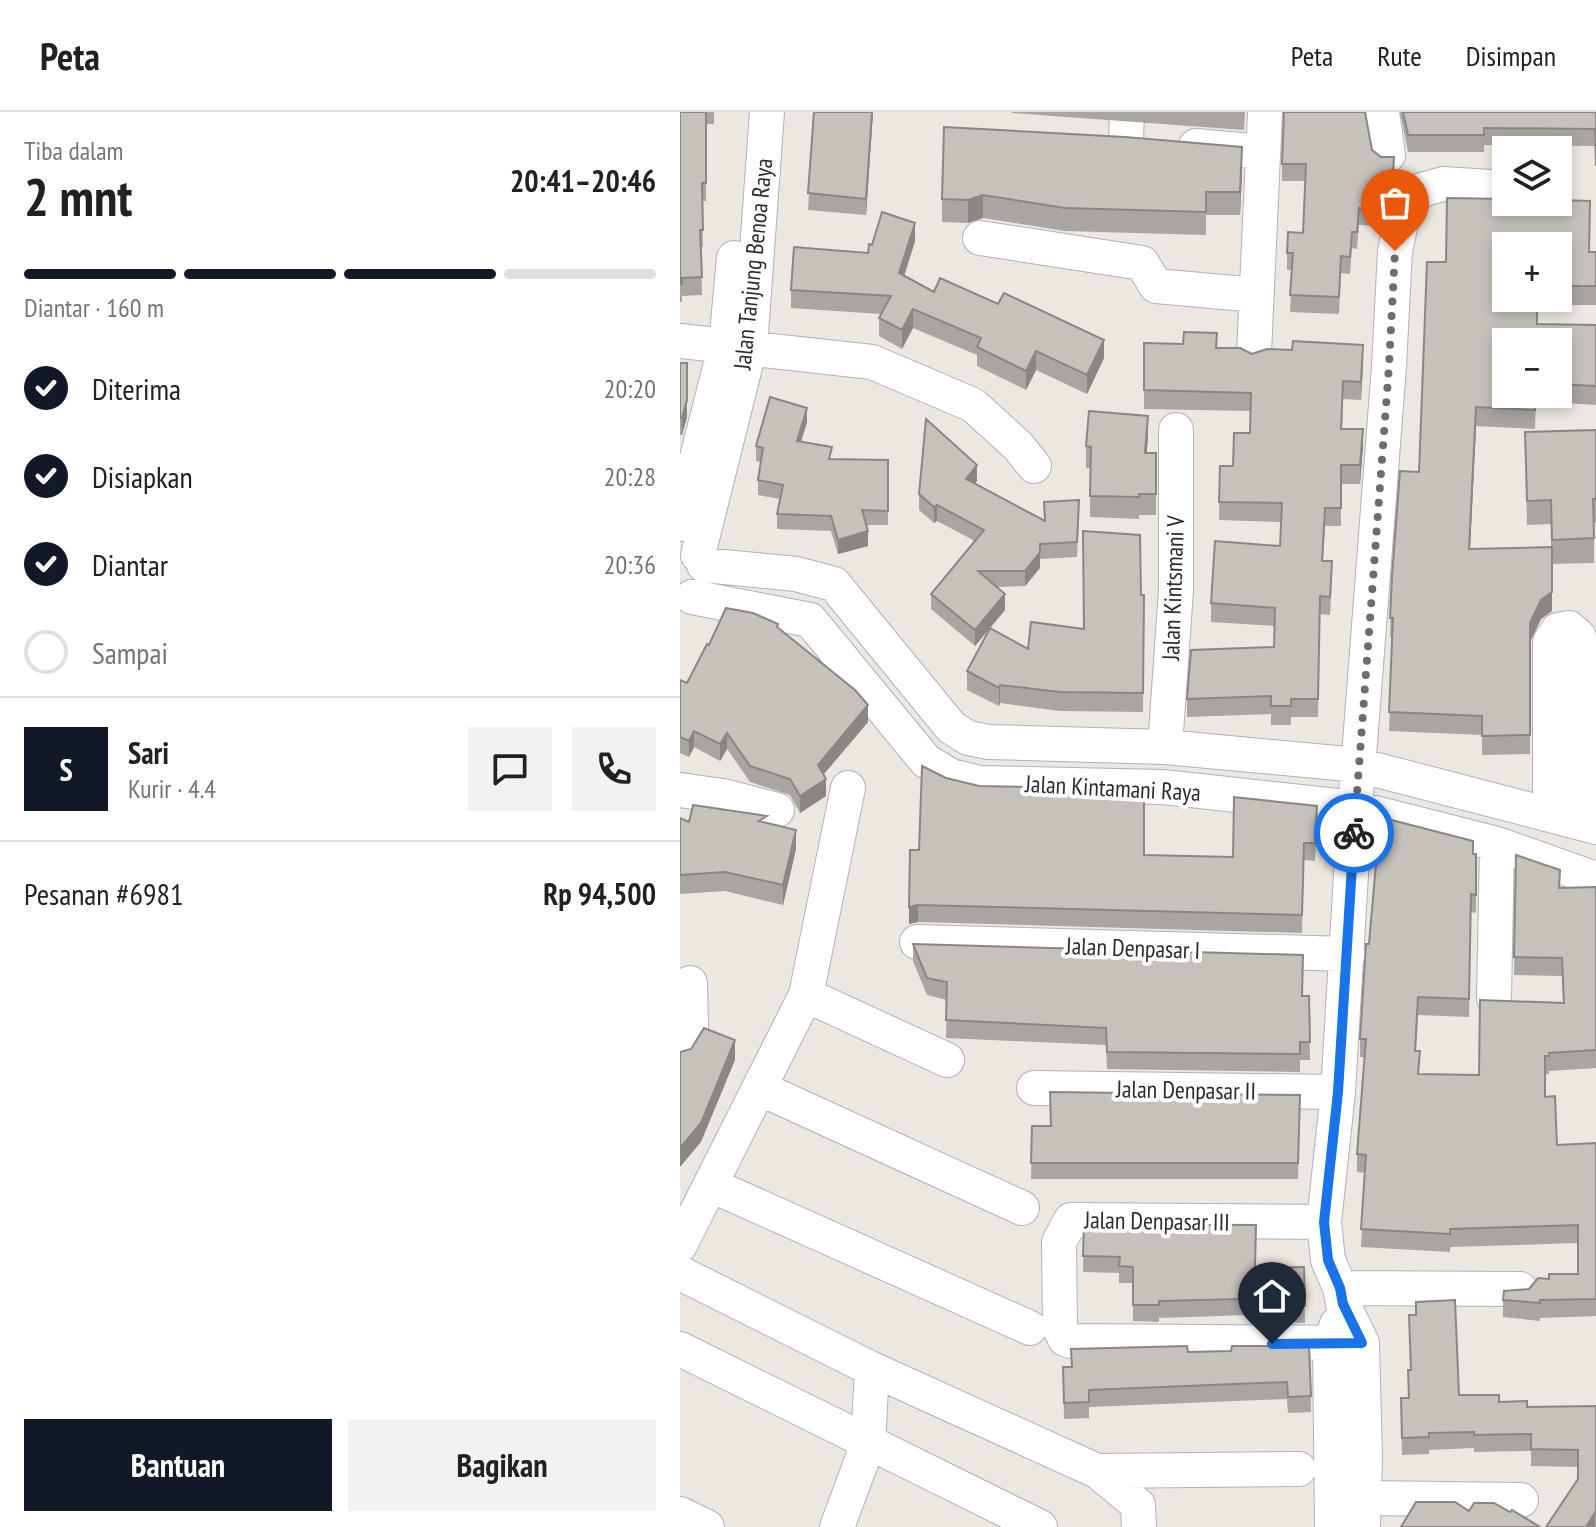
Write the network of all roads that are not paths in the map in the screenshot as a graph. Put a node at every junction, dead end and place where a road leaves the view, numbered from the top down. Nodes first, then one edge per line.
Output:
1 (747, 112) edge
2 (767, 112) edge
3 (1265, 112) edge
4 (1382, 112) edge
5 (1134, 135) edge
6 (1262, 152) junction
7 (1388, 155) edge
8 (1492, 187) edge
9 (980, 238) dead end
10 (1256, 295) junction
11 (680, 341) edge
12 (738, 346) junction
13 (1254, 353) edge
14 (1176, 430) dead end
15 (1034, 466) dead end
16 (680, 524) edge
17 (694, 555) edge
18 (684, 603) edge
19 (1569, 628) dead end
20 (951, 727) junction
21 (1165, 747) junction
22 (926, 761) junction
23 (1358, 765) junction
24 (848, 788) dead end
25 (680, 790) edge
26 (1355, 808) junction
27 (777, 810) dead end
28 (1575, 821) edge
29 (1497, 844) junction
30 (1596, 879) edge
31 (917, 942) edge
32 (1348, 954) junction
33 (690, 983) dead end
34 (806, 995) junction
35 (1494, 998) edge
36 (680, 1052) edge
37 (947, 1060) dead end
38 (759, 1088) junction
39 (1034, 1088) dead end
40 (1338, 1092) junction
41 (711, 1185) junction
42 (1022, 1208) dead end
43 (1324, 1222) junction
44 (680, 1245) edge
45 (680, 1273) edge
46 (1520, 1289) edge
47 (1342, 1296) junction
48 (1030, 1328) dead end
49 (1346, 1344) junction
50 (680, 1349) edge
51 (872, 1369) junction
52 (868, 1444) junction
53 (1299, 1469) dead end
54 (1173, 1470) junction
55 (1097, 1471) junction
56 (1521, 1500) dead end
57 (1364, 1512) edge
58 (680, 1514) edge
59 (1138, 1516) edge
60 (707, 1527) edge
61 (837, 1527) edge
62 (1040, 1527) edge
63 (1332, 1527) edge

1 - 12 street, Jalan Tanjung Benoa Raya
2 - 12 street, Jalan Tanjung Benoa Raya
3 - 6 street
4 - 7 street
5 - 6 street
6 - 10 street
8 - 23 street
9 - 10 street
10 - 13 street
11 - 12 street
12 - 15 street
12 - 16 street, Jalan Tanjung Benoa Raya
12 - 17 street, Jalan Tanjung Benoa Raya
14 - 21 street, Jalan Kintsmani V
17 - 18 street, Jalan Tanjung Benoa Raya
17 - 20 street, Jalan Kintamani Raya
18 - 22 street, Jalan Kintamani Raya
19 - 28 street
20 - 21 street, Jalan Kintamani Raya
20 - 22 street
21 - 23 street, Jalan Kintamani Raya
22 - 26 street, Jalan Kintamani Raya
23 - 26 street
23 - 28 street, Jalan Kintamani Raya
24 - 34 street
25 - 27 street
26 - 29 street, Jalan Kintamani Raya
26 - 32 street
29 - 30 street, Jalan Kintamani Raya
29 - 35 street
31 - 32 street, Jalan Denpasar I
32 - 40 street
33 - 36 street
34 - 37 street
34 - 38 street
38 - 41 street
38 - 42 street
39 - 40 street, Jalan Denpasar II
40 - 43 street
41 - 44 street
41 - 48 street
43 - 47 street
43 - 49 street, Jalan Denpasar III
45 - 51 street
46 - 47 street
47 - 49 street
49 - 57 street
49 - 63 street
50 - 52 street
51 - 52 street
51 - 55 street
52 - 61 street
52 - 62 street
53 - 54 street
54 - 55 street
54 - 59 street
55 - 59 street
56 - 57 street
58 - 60 street

